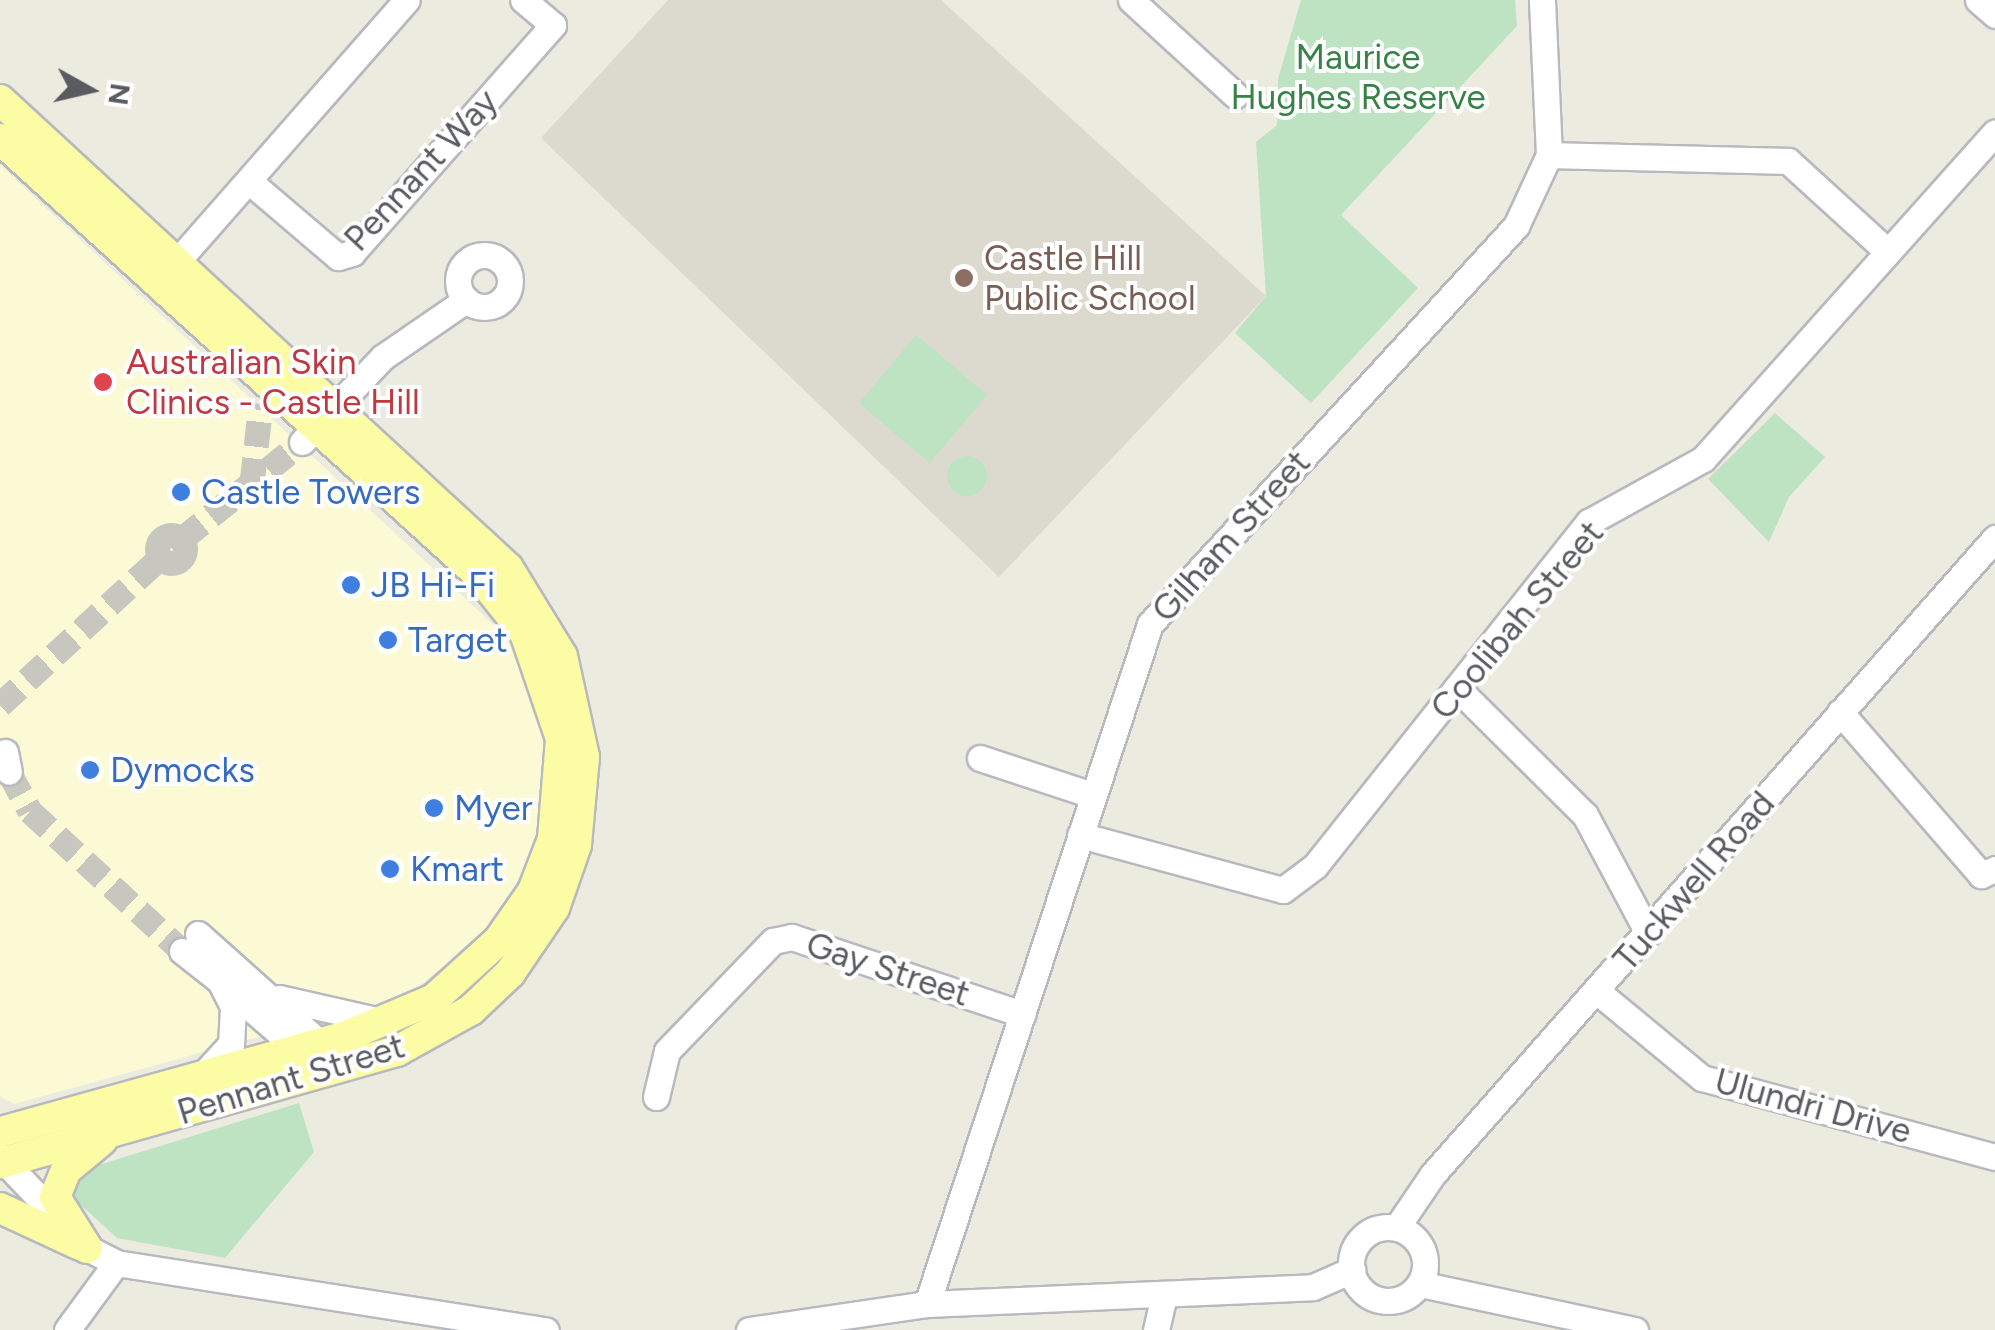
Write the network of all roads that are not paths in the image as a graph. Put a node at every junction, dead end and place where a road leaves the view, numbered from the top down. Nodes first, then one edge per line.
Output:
1 (407, 0) edge
2 (523, 0) edge
3 (1131, 0) edge
4 (1542, 0) edge
5 (1978, 0) edge
6 (1995, 16) edge
7 (1235, 95) dead end
8 (0, 100) edge
9 (1995, 132) edge
10 (0, 139) edge
11 (1549, 155) junction
12 (250, 182) junction
13 (1888, 252) junction
14 (173, 266) junction
15 (466, 300) dead end
16 (252, 369) junction
17 (261, 404) tunnel mouth
18 (318, 425) junction
19 (1995, 538) edge
20 (1457, 688) junction
21 (1840, 712) junction
22 (980, 758) dead end
23 (1092, 795) junction
24 (1080, 836) junction
25 (1995, 869) edge
26 (1648, 933) junction
27 (220, 981) junction
28 (256, 987) junction
29 (1598, 992) junction
30 (1022, 1014) junction
31 (387, 1021) junction
32 (313, 1060) junction
33 (200, 1078) junction
34 (656, 1097) dead end
35 (113, 1132) junction
36 (1, 1154) edge
37 (1995, 1156) edge
38 (0, 1208) edge
39 (1397, 1227) junction
40 (87, 1248) junction
41 (116, 1263) junction
42 (1352, 1270) junction
43 (1420, 1284) junction
44 (1164, 1294) junction
45 (927, 1304) junction
46 (438, 1324) edge
47 (67, 1330) edge
48 (546, 1330) edge
49 (749, 1330) edge
50 (1156, 1330) edge
51 (1635, 1330) edge

1 - 12 street
2 - 12 street, Pennant Way
3 - 7 street
4 - 11 street, Gilham Street
5 - 6 street
8 - 14 main road, Pennant Street
9 - 13 street, Coolibah Street
10 - 16 main road, Pennant Street
11 - 13 street
11 - 23 street, Gilham Street
12 - 14 street
13 - 20 street, Coolibah Street
14 - 18 main road, Pennant Street
15 - 18 street
16 - 17 street
16 - 18 main road, Pennant Street
18 - 31 main road, Pennant Street
18 - 32 main road, Pennant Street
19 - 21 street, Tuckwell Road
20 - 24 street, Coolibah Street
20 - 26 street
21 - 25 street
21 - 26 street, Tuckwell Road
22 - 23 street
23 - 24 street, Gilham Street
24 - 30 street, Gilham Street
26 - 29 street, Tuckwell Road
27 - 28 street
27 - 32 street
27 - 33 street
28 - 31 street
28 - 32 street
29 - 37 street, Ulundri Drive
29 - 39 street, Tuckwell Road
30 - 34 street, Gay Street
30 - 45 street, Gilham Street
31 - 32 main road, Pennant Street
32 - 33 main road, Pennant Street
32 - 35 main road, Pennant Street
33 - 36 main road, Pennant Street
35 - 36 main road, Pennant Street
35 - 40 main road
36 - 40 street
38 - 40 main road
39 - 42 street
39 - 43 street
40 - 41 street
41 - 46 street
41 - 47 street
42 - 43 street
42 - 44 street
43 - 51 street
44 - 45 street
44 - 50 street
45 - 49 street
46 - 48 street

